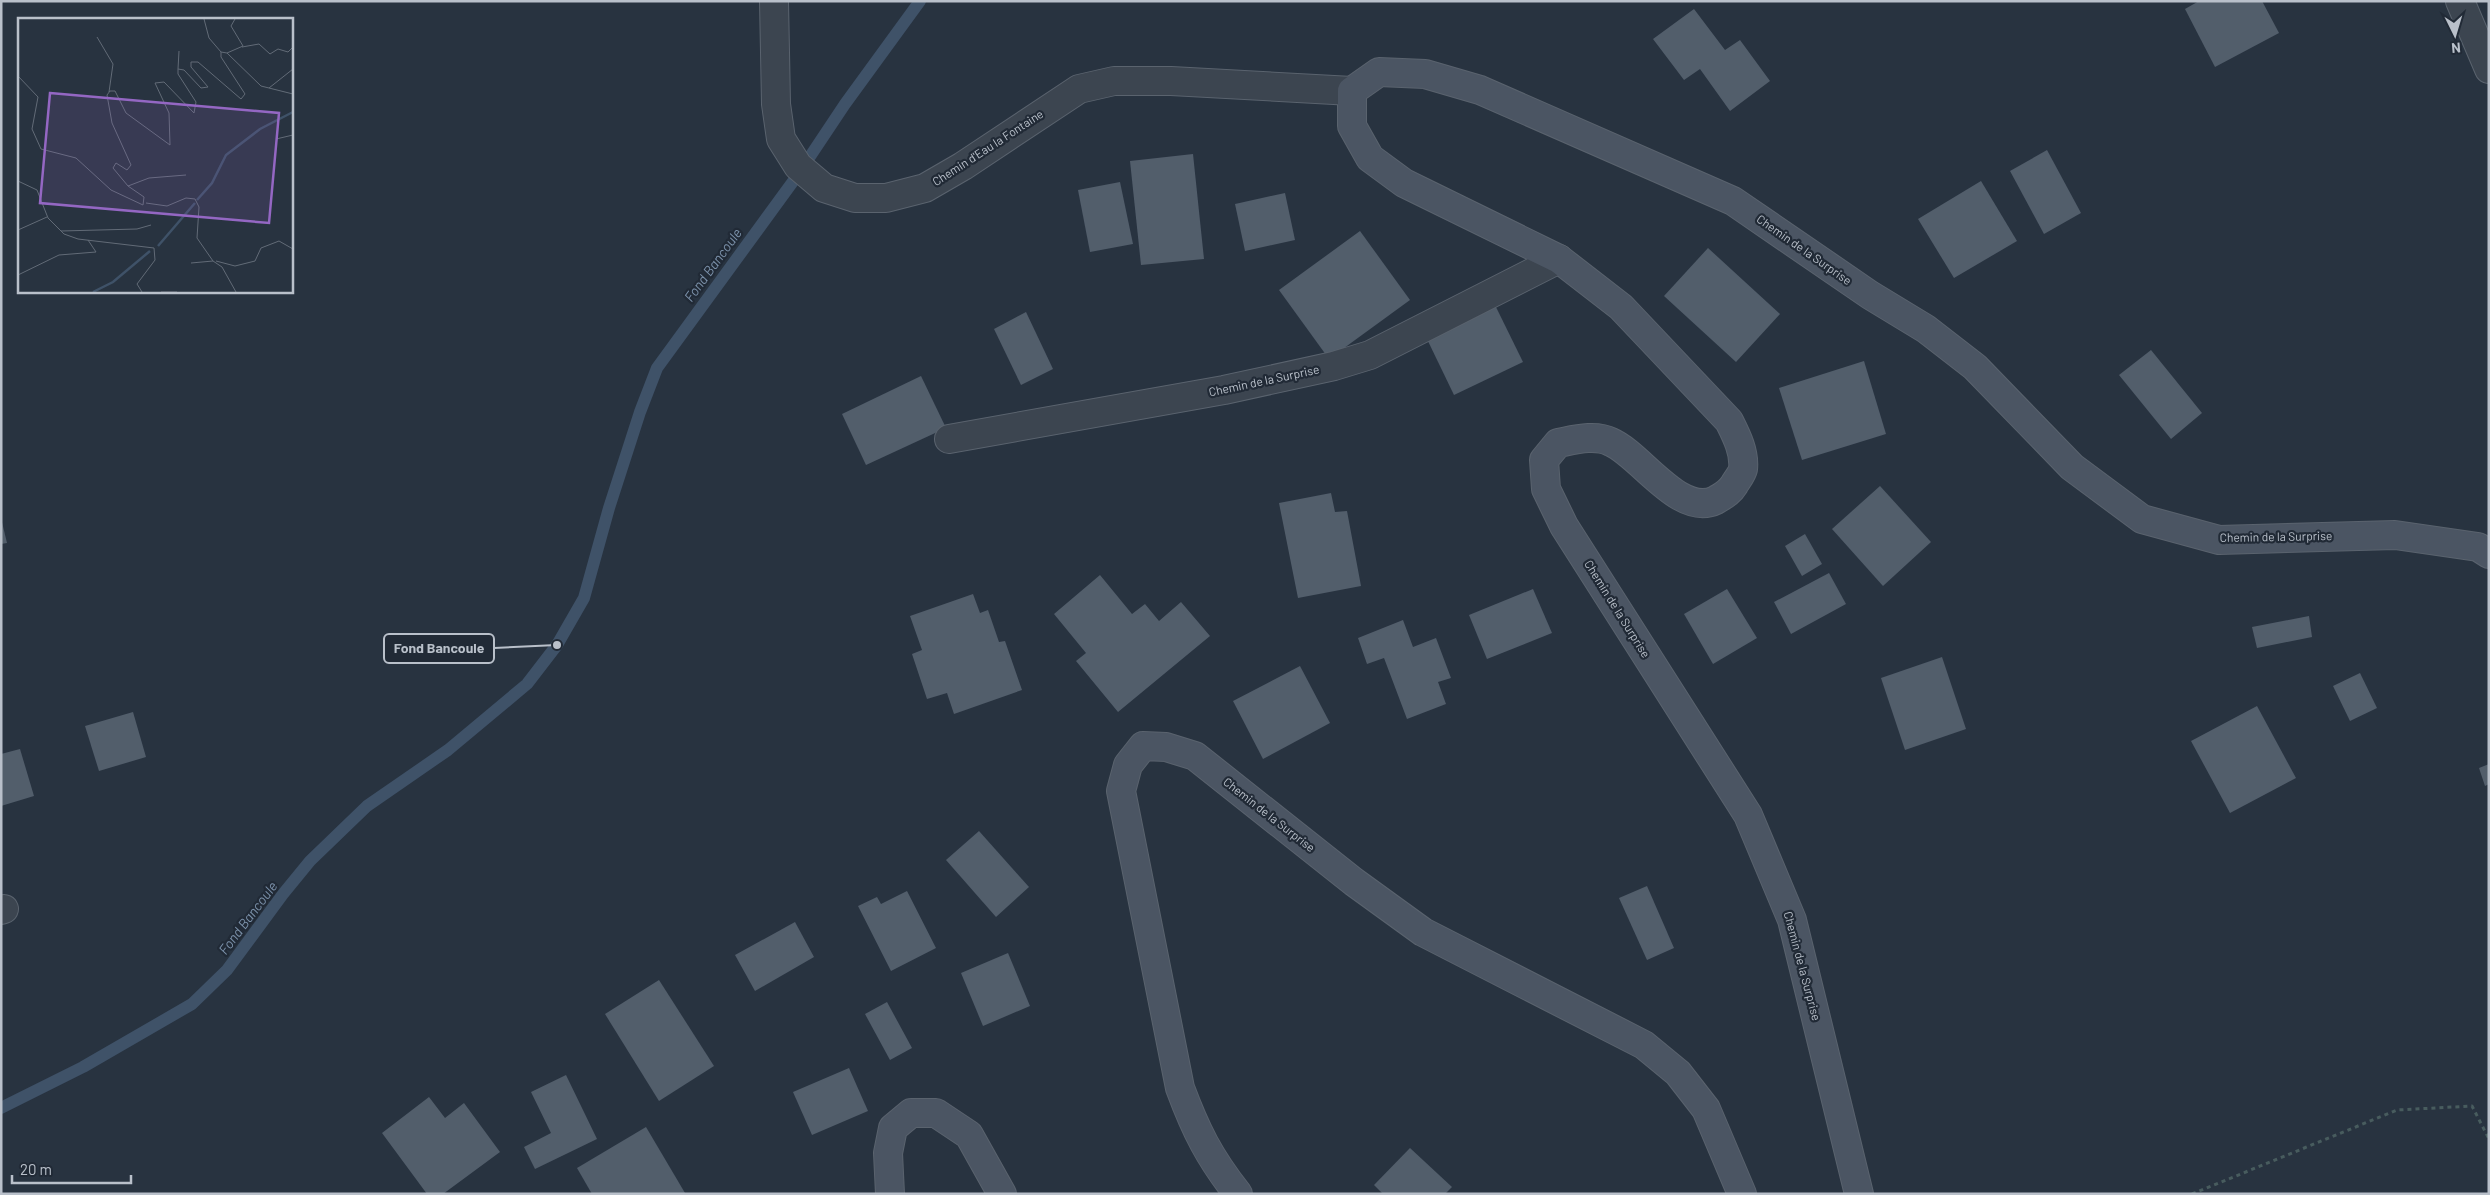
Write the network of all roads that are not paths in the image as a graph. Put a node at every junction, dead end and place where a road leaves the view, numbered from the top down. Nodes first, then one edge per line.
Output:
1 (774, 1) edge
2 (2460, 1) edge
3 (2489, 69) edge
4 (1352, 91) junction
5 (1559, 259) junction
6 (948, 439) dead end
7 (2489, 554) edge
8 (890, 1194) edge
9 (1002, 1194) edge
10 (1238, 1194) edge
11 (1742, 1194) edge
12 (1859, 1194) edge

1 - 4 street, Chemin d'Eau la Fontaine
2 - 3 street
4 - 5 main road, Chemin de la Surprise
4 - 7 main road, Chemin de la Surprise
5 - 6 street, Chemin de la Surprise
5 - 12 main road, Chemin de la Surprise
8 - 9 main road
10 - 11 main road, Chemin de la Surprise

